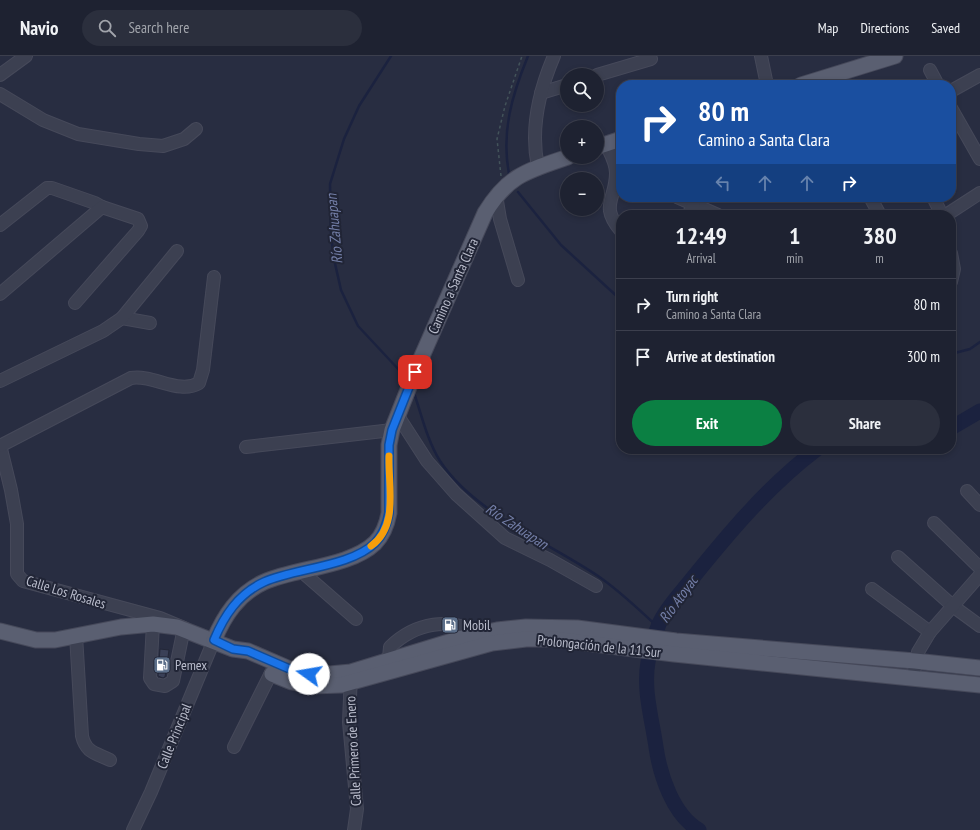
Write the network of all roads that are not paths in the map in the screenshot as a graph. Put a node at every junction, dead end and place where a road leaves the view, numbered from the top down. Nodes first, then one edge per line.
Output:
1 (26, 56) edge
2 (554, 56) edge
3 (761, 56) edge
4 (895, 56) edge
5 (651, 59) dead end
6 (930, 70) dead end
7 (604, 74) edge
8 (0, 75) edge
9 (980, 75) edge
10 (766, 80) edge
11 (817, 80) edge
12 (935, 80) edge
13 (560, 87) edge
14 (956, 88) edge
15 (541, 93) junction
16 (0, 94) edge
17 (956, 115) edge
18 (196, 129) dead end
19 (616, 140) edge
20 (975, 141) edge
21 (604, 144) edge
22 (604, 148) edge
23 (980, 159) edge
24 (560, 160) edge
25 (538, 167) junction
26 (616, 168) edge
27 (616, 190) edge
28 (499, 192) junction
29 (980, 193) edge
30 (689, 202) edge
31 (694, 204) junction
32 (102, 207) junction
33 (691, 210) edge
34 (707, 210) edge
35 (954, 210) edge
36 (0, 225) edge
37 (616, 225) edge
38 (177, 251) dead end
39 (214, 277) dead end
40 (518, 280) dead end
41 (0, 294) edge
42 (75, 303) dead end
43 (122, 318) junction
44 (150, 323) dead end
45 (0, 381) edge
46 (398, 416) junction
47 (392, 430) junction
48 (0, 445) edge
49 (246, 447) dead end
50 (967, 491) dead end
51 (980, 504) edge
52 (934, 523) dead end
53 (898, 557) dead end
54 (980, 568) edge
55 (301, 571) junction
56 (980, 575) edge
57 (596, 586) dead end
58 (872, 589) dead end
59 (954, 606) junction
60 (127, 610) junction
61 (356, 619) dead end
62 (153, 624) junction
63 (980, 626) edge
64 (122, 627) junction
65 (184, 628) junction
66 (0, 631) edge
67 (930, 632) junction
68 (526, 633) junction
69 (482, 634) junction
70 (76, 635) junction
71 (214, 640) junction
72 (233, 649) junction
73 (740, 653) junction
74 (915, 661) junction
75 (388, 666) junction
76 (980, 668) edge
77 (271, 673) junction
78 (913, 677) junction
79 (351, 678) junction
80 (980, 685) edge
81 (234, 747) dead end
82 (110, 760) dead end
83 (133, 830) edge
84 (354, 830) edge

1 - 8 street
2 - 15 street
3 - 10 street
4 - 11 main road
5 - 7 street
6 - 12 street
9 - 14 street
13 - 15 street
15 - 25 street
16 - 18 street
17 - 20 street
19 - 21 main road
20 - 23 street
22 - 26 street
24 - 25 main road, Camino a Santa Clara
25 - 28 main road, Camino a Santa Clara
27 - 37 street
28 - 40 street
28 - 46 main road, Camino a Santa Clara
29 - 35 street
30 - 31 street
31 - 33 street
31 - 34 street
32 - 36 street
32 - 41 street
32 - 42 street
38 - 43 street
39 - 48 street
43 - 44 street
43 - 45 street
46 - 47 main road, Camino a Santa Clara
46 - 57 street
47 - 49 street
47 - 55 main road, Camino a Santa Clara
48 - 60 street, Calle Los Rosales
50 - 51 street
52 - 54 street
53 - 59 street
55 - 61 street
55 - 71 main road, Camino a Santa Clara
56 - 59 street
58 - 67 street
59 - 63 street
59 - 67 street
60 - 64 street
60 - 65 street, Calle Los Rosales
62 - 64 main road, Prolongación de la 11 Sur
62 - 65 main road, Prolongación de la 11 Sur
62 - 65 street
64 - 70 main road, Prolongación de la 11 Sur
65 - 71 main road, Prolongación de la 11 Sur
66 - 70 main road, Prolongación de la 11 Sur
67 - 74 street
68 - 69 main road, Prolongación de la 11 Sur
68 - 73 main road, Prolongación de la 11 Sur
68 - 75 main road, Prolongación de la 11 Sur
69 - 75 main road, Prolongación de la 11 Sur
69 - 75 street
70 - 82 street
71 - 72 main road, Prolongación de la 11 Sur
71 - 83 street, Calle Principal
72 - 77 main road, Prolongación de la 11 Sur
72 - 79 main road, Prolongación de la 11 Sur
73 - 74 main road, Prolongación de la 11 Sur
73 - 78 main road, Prolongación de la 11 Sur
74 - 76 main road, Prolongación de la 11 Sur
74 - 78 street
75 - 79 main road, Prolongación de la 11 Sur
77 - 79 main road, Prolongación de la 11 Sur
77 - 81 street
78 - 80 main road, Prolongación de la 11 Sur
79 - 84 street, Calle Primero de Enero

